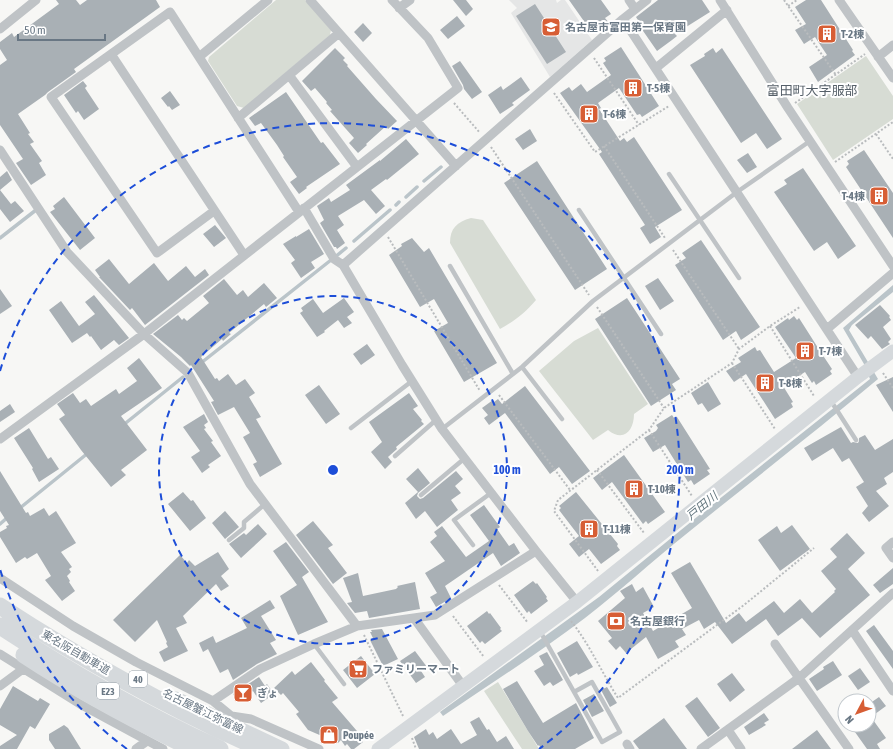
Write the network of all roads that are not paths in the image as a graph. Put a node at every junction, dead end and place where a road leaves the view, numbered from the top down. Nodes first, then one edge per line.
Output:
1 (36, 0) edge
2 (268, 0) edge
3 (310, 0) edge
4 (392, 0) edge
5 (410, 0) edge
6 (629, 0) edge
7 (647, 0) edge
8 (720, 0) edge
9 (839, 0) edge
10 (399, 8) junction
11 (636, 9) junction
12 (727, 10) junction
13 (623, 19) junction
14 (0, 28) edge
15 (339, 33) junction
16 (893, 45) edge
17 (111, 54) junction
18 (198, 57) junction
19 (878, 57) junction
20 (656, 68) junction
21 (289, 75) junction
22 (893, 78) edge
23 (238, 118) junction
24 (416, 121) junction
25 (810, 141) junction
26 (0, 150) edge
27 (456, 166) junction
28 (357, 167) junction
29 (670, 174) dead end
30 (737, 192) junction
31 (302, 210) junction
32 (579, 210) dead end
33 (214, 211) junction
34 (701, 220) junction
35 (244, 255) junction
36 (343, 265) junction
37 (450, 266) dead end
38 (893, 266) edge
39 (893, 273) edge
40 (624, 278) junction
41 (739, 278) dead end
42 (827, 329) junction
43 (144, 334) junction
44 (661, 334) dead end
45 (893, 351) edge
46 (522, 367) junction
47 (513, 374) junction
48 (860, 375) junction
49 (412, 381) junction
50 (832, 403) junction
51 (562, 419) dead end
52 (436, 420) junction
53 (351, 428) dead end
54 (442, 429) junction
55 (0, 439) edge
56 (856, 440) dead end
57 (396, 456) dead end
58 (464, 458) junction
59 (491, 493) junction
60 (421, 495) dead end
61 (265, 504) junction
62 (229, 540) dead end
63 (893, 542) edge
64 (473, 545) dead end
65 (536, 551) junction
66 (893, 558) edge
67 (0, 578) edge
68 (893, 592) edge
69 (0, 597) edge
70 (578, 602) junction
71 (0, 606) edge
72 (414, 618) junction
73 (0, 626) edge
74 (357, 626) junction
75 (852, 630) junction
76 (538, 631) junction
77 (0, 636) edge
78 (314, 644) junction
79 (775, 644) dead end
80 (0, 654) edge
81 (97, 665) junction
82 (23, 670) junction
83 (799, 678) junction
84 (344, 684) dead end
85 (0, 686) edge
86 (463, 686) junction
87 (893, 691) edge
88 (574, 692) junction
89 (208, 707) junction
90 (230, 715) junction
91 (728, 730) junction
92 (280, 733) junction
93 (147, 741) junction
94 (136, 749) edge
95 (163, 749) edge
96 (193, 749) edge
97 (204, 749) edge
98 (220, 749) edge
99 (261, 749) edge
100 (282, 749) edge
101 (300, 749) edge
102 (319, 749) edge
103 (378, 749) edge
104 (701, 749) edge
105 (742, 749) edge
106 (849, 749) edge

1 - 14 street
2 - 18 street
3 - 15 street
4 - 10 street
5 - 10 street
6 - 11 street
7 - 11 street
8 - 12 street
9 - 19 street
10 - 24 street
11 - 13 street
12 - 20 street
12 - 25 street
13 - 20 street
13 - 27 street
15 - 21 street
15 - 24 street
16 - 19 street
17 - 18 street
17 - 33 street
17 - 33 street
18 - 23 street
19 - 22 street
20 - 30 street
21 - 23 street
21 - 28 street
23 - 31 street
24 - 27 street
24 - 28 street
25 - 30 lane
25 - 38 street
26 - 43 street
27 - 36 street
28 - 31 street
29 - 34 lane
30 - 34 lane
30 - 42 street
31 - 35 street
31 - 36 street
32 - 40 lane
33 - 35 street
34 - 40 lane
34 - 41 lane
35 - 43 street
36 - 49 street
37 - 47 lane
39 - 42 street
40 - 44 lane
40 - 46 lane
42 - 48 street
43 - 55 street
43 - 61 street
45 - 48 street
46 - 47 lane
46 - 51 lane
47 - 54 lane
48 - 50 street
49 - 52 street
49 - 53 lane
50 - 56 lane
50 - 70 street
52 - 54 street
52 - 57 lane
54 - 58 street
58 - 59 street
58 - 60 lane
59 - 64 lane
59 - 65 street
61 - 62 lane
61 - 74 street
63 - 66 street
65 - 70 street
65 - 72 street
67 - 89 street
68 - 75 street
69 - 81 highway
69 - 89 main road, 名古屋蟹江弥富線 / 40
70 - 76 street
71 - 81 highway, 東名阪自動車道 / E23
72 - 74 street
72 - 86 street
73 - 98 highway, 東名阪自動車道 / E23
74 - 78 street
75 - 83 street
75 - 87 street
76 - 86 street
76 - 88 lane
77 - 96 highway
77 - 97 main road
78 - 84 lane
78 - 89 street
79 - 83 street
80 - 82 street
81 - 99 highway, 東名阪自動車道 / E23
82 - 85 street
82 - 93 street
83 - 91 street
83 - 106 street
86 - 103 street
88 - 88 lane
89 - 90 street
89 - 90 street
89 - 100 main road, 名古屋蟹江弥富線 / 40
90 - 92 street
91 - 104 street
91 - 105 street
92 - 101 street
92 - 102 street
93 - 94 street
93 - 95 street

